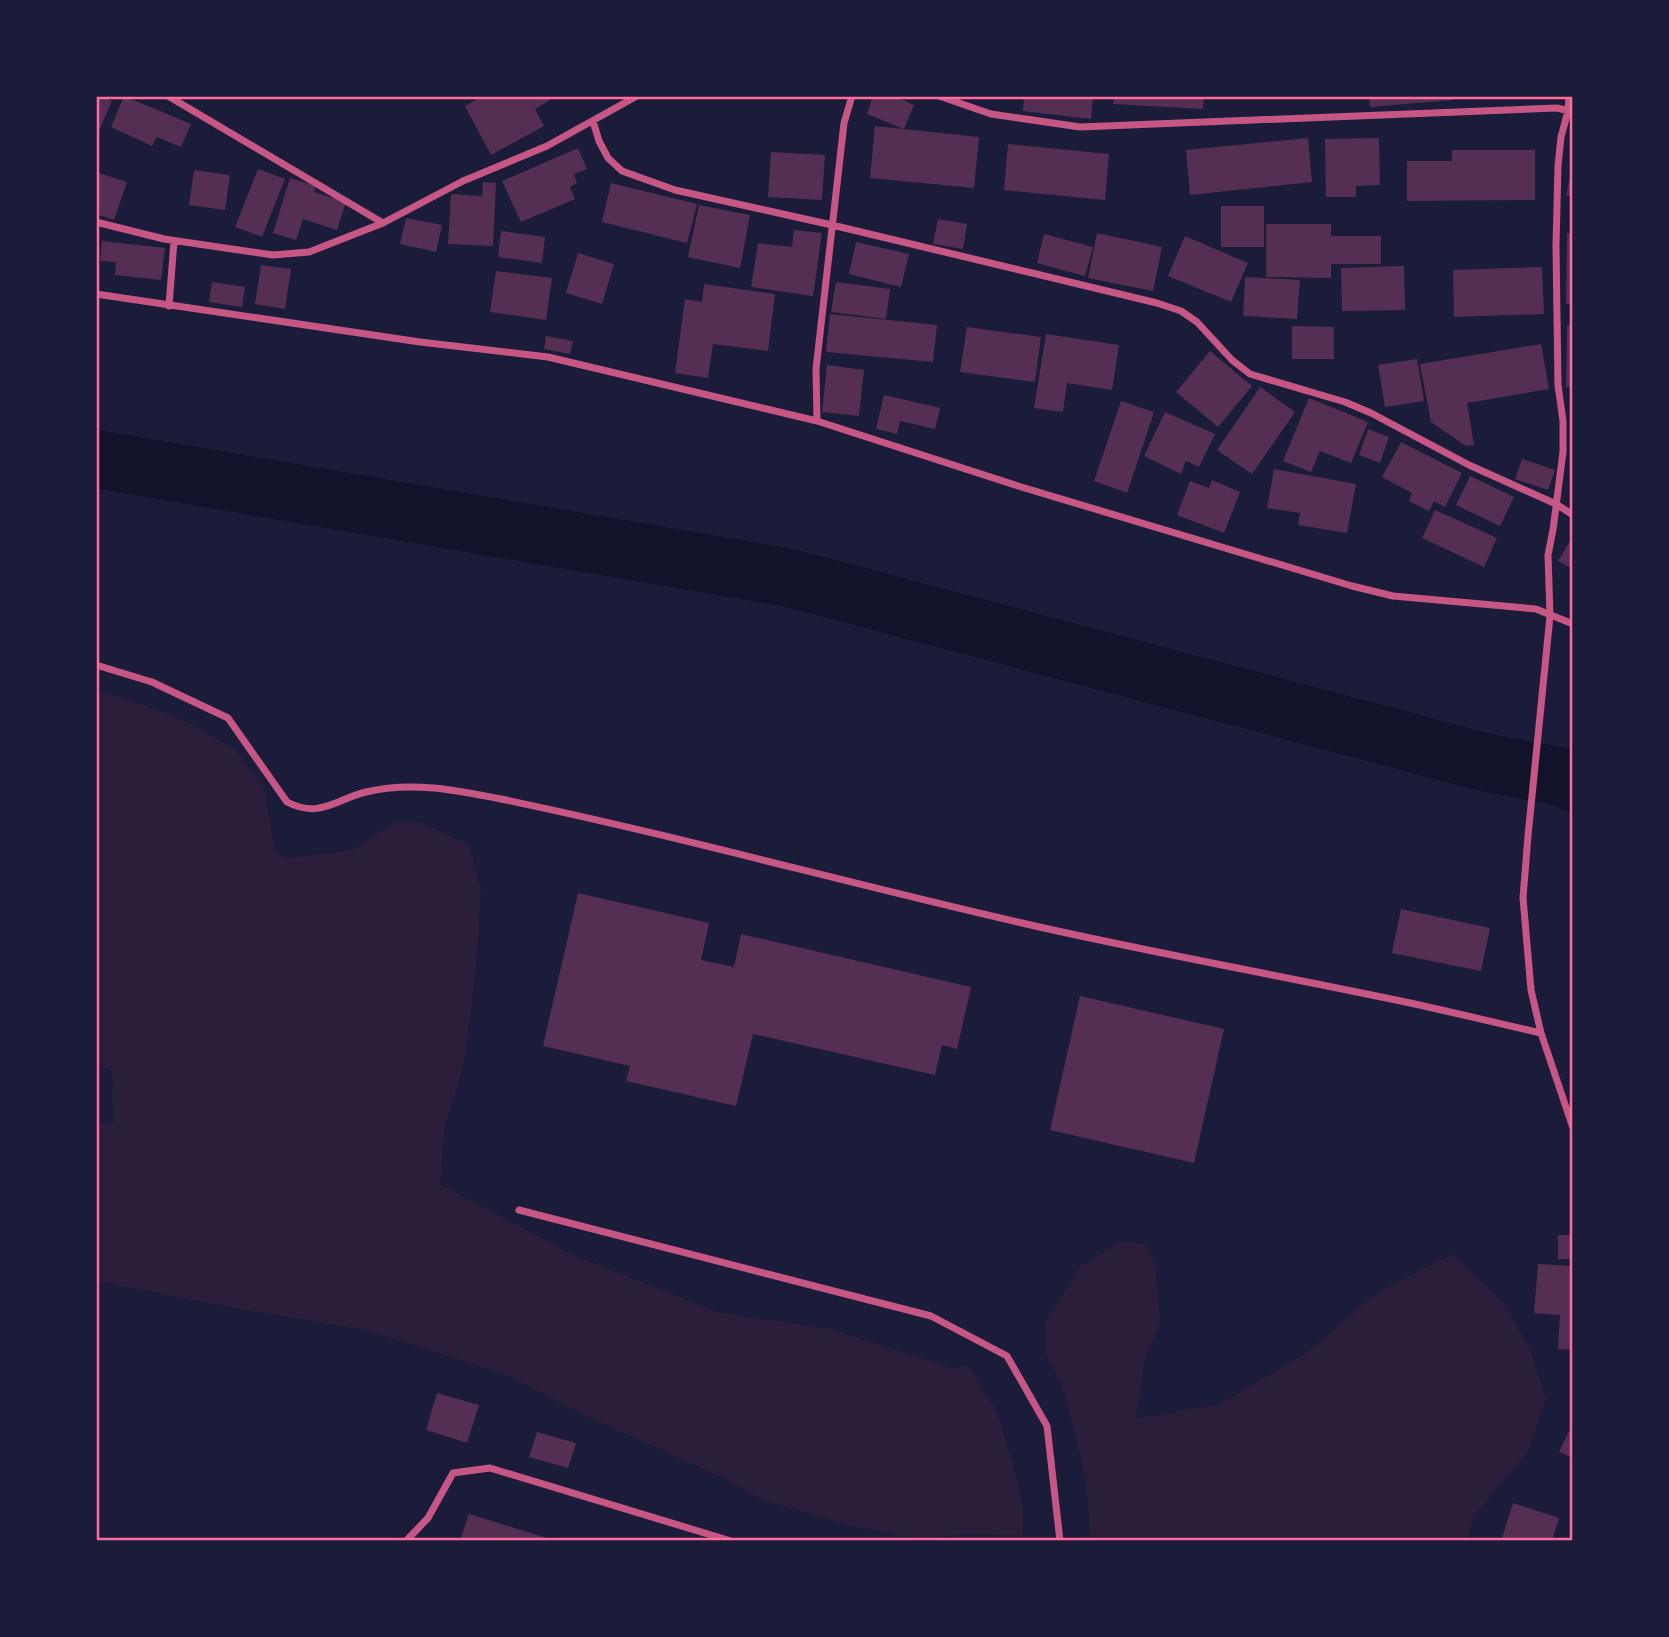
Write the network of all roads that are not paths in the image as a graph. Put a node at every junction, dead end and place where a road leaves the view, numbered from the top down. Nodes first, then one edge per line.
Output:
1 (168, 96) edge
2 (637, 96) edge
3 (852, 96) edge
4 (939, 96) edge
5 (1569, 96) edge
6 (1570, 111) edge
7 (593, 121) junction
8 (96, 222) edge
9 (383, 223) junction
10 (832, 225) junction
11 (174, 241) junction
12 (96, 294) edge
13 (169, 306) junction
14 (817, 421) junction
15 (1556, 504) junction
16 (1573, 515) edge
17 (1550, 616) junction
18 (1573, 624) edge
19 (96, 666) edge
20 (1541, 1033) junction
21 (1573, 1128) edge
22 (519, 1210) dead end
23 (406, 1541) edge
24 (731, 1541) edge
25 (1060, 1541) edge

1 - 9 street
2 - 7 street
3 - 10 street
4 - 6 street
5 - 6 street
6 - 15 street
7 - 9 street
7 - 10 street
8 - 11 street
9 - 11 street
10 - 14 street
10 - 15 street
11 - 13 street
12 - 13 street
13 - 14 street
14 - 17 street
15 - 16 street
15 - 17 street
17 - 18 street
17 - 20 street
19 - 20 street
20 - 21 street
22 - 25 street
23 - 24 street

